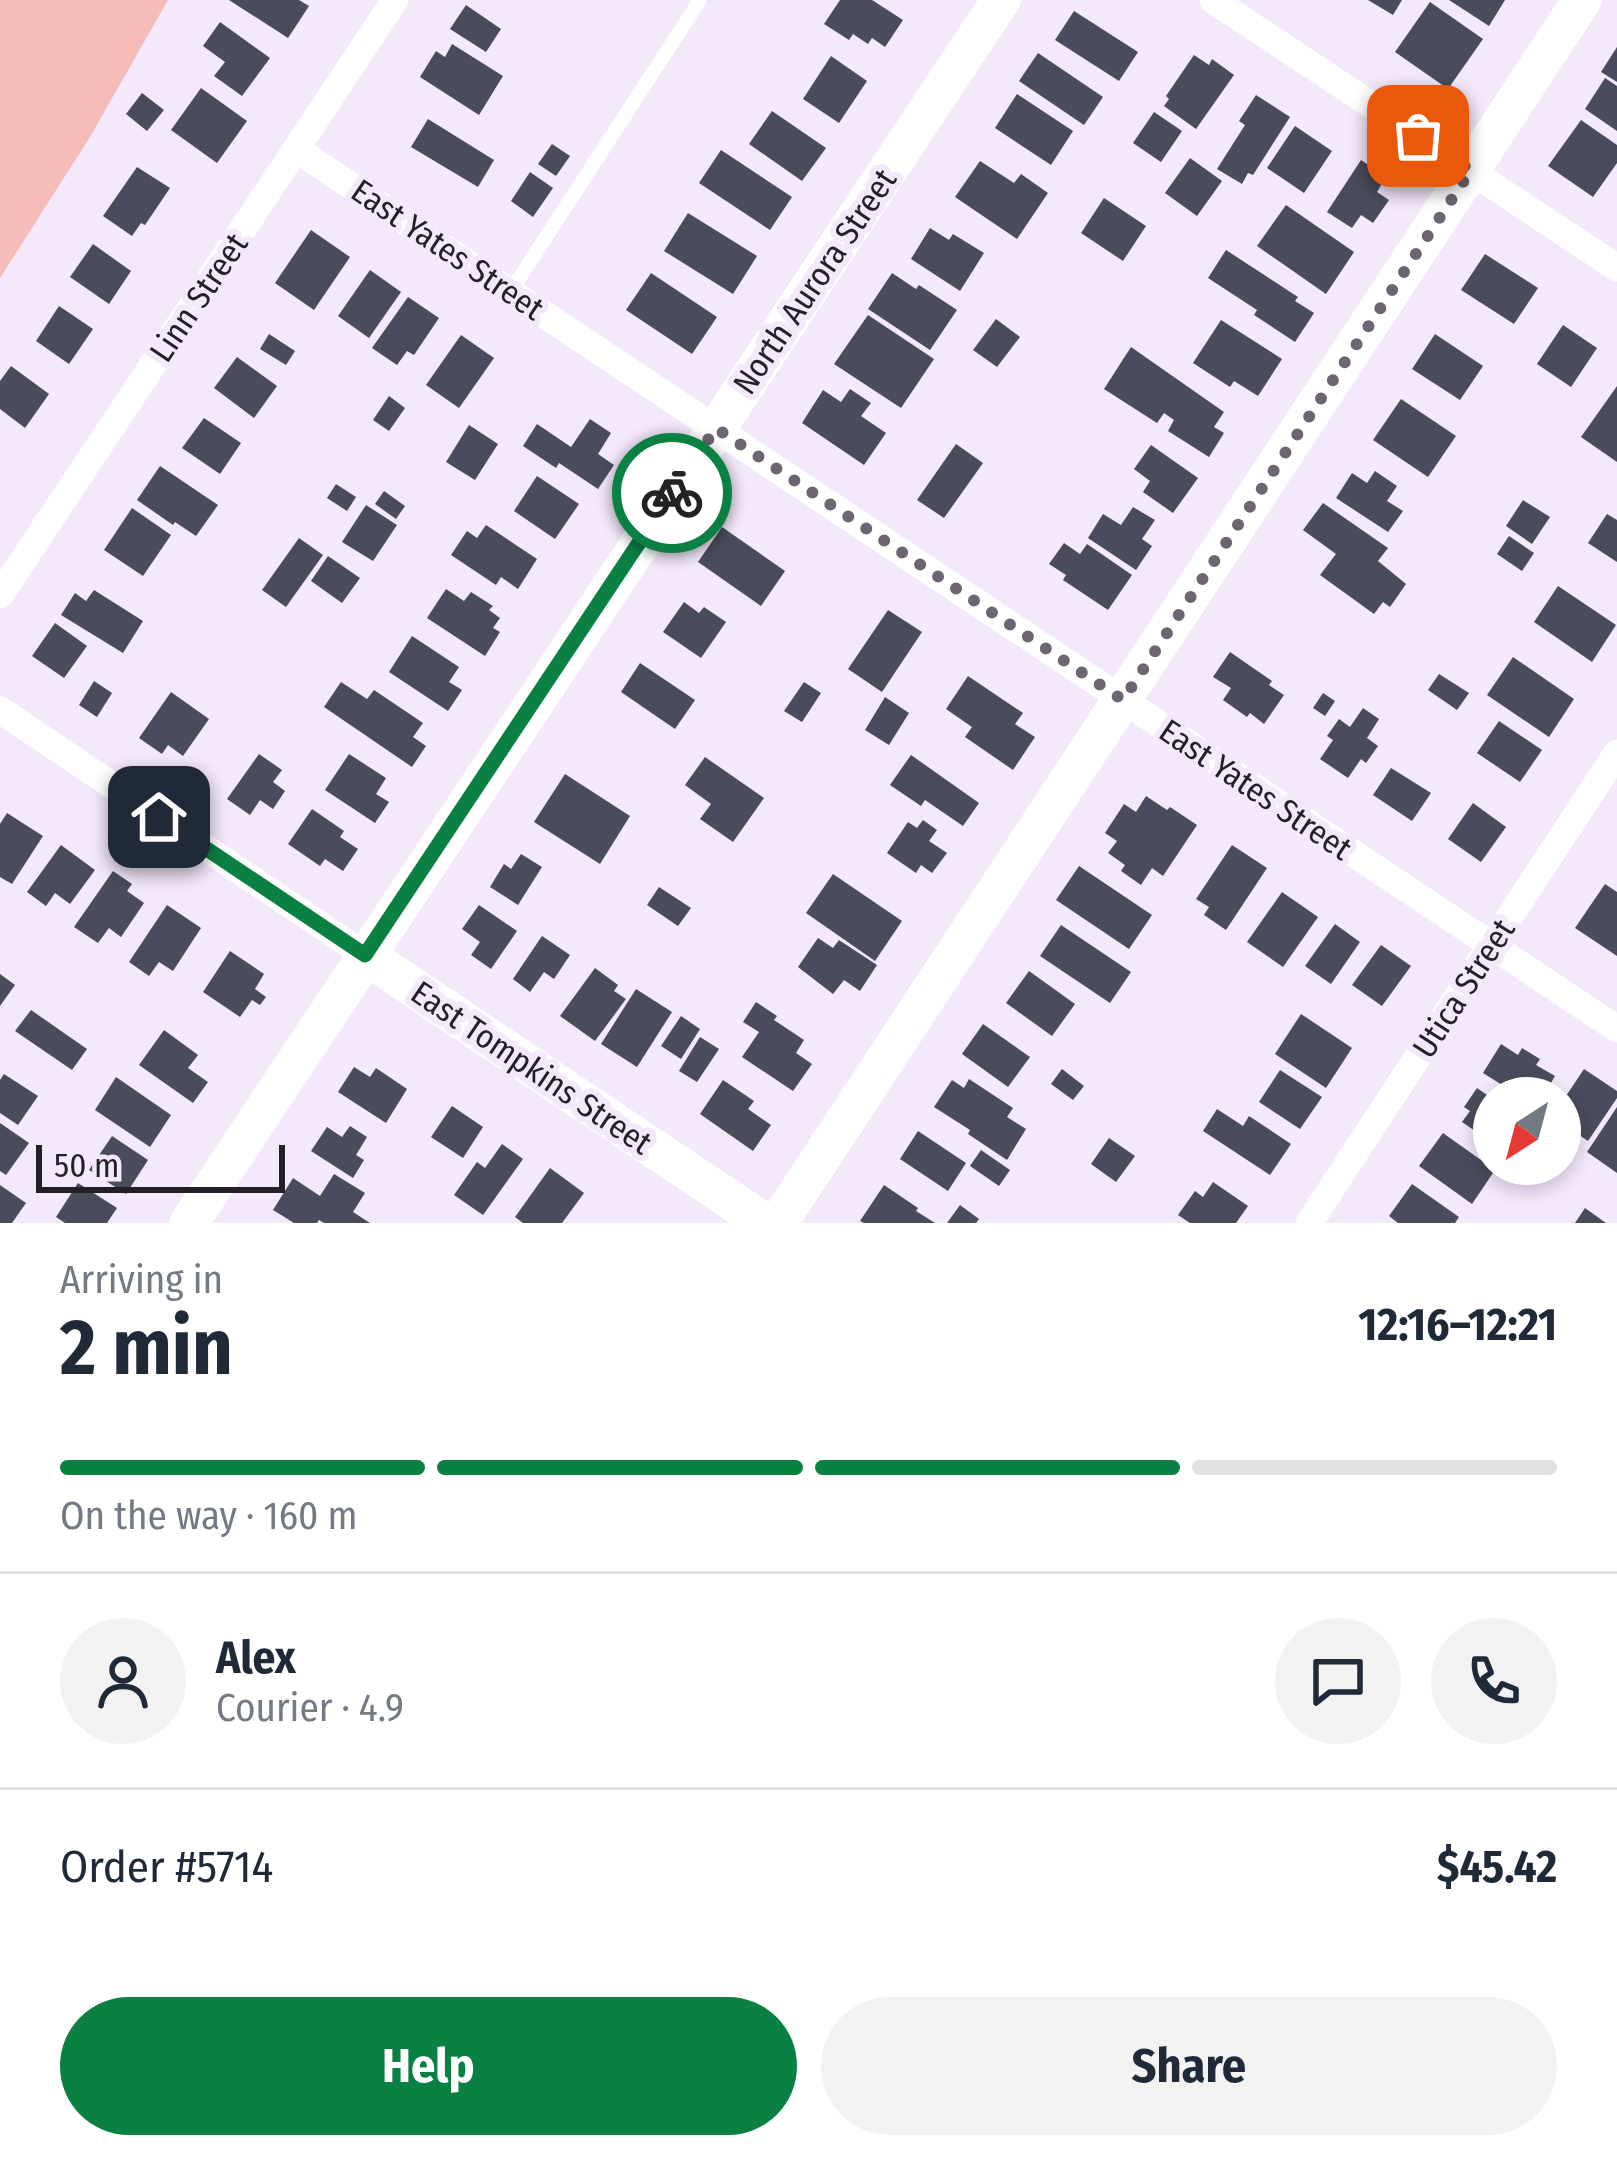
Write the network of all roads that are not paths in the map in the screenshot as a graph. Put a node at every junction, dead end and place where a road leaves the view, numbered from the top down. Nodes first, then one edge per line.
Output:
1 (395, 0) edge
2 (700, 0) edge
3 (1001, 0) edge
4 (1213, 0) edge
5 (1582, 0) edge
6 (296, 149) junction
7 (1471, 170) junction
8 (1617, 268) edge
9 (512, 290) junction
10 (716, 428) junction
11 (0, 595) edge
12 (1123, 700) junction
13 (0, 710) edge
14 (1617, 753) edge
15 (1491, 946) junction
16 (365, 955) junction
17 (1617, 1029) edge
18 (189, 1223) edge
19 (765, 1223) edge
20 (778, 1223) edge
21 (1310, 1223) edge

1 - 6 street, Linn Street
2 - 9 lane
3 - 10 street, North Aurora Street
4 - 7 street
5 - 7 street
6 - 9 street, East Yates Street
6 - 11 street, Linn Street
7 - 8 street
7 - 12 street
9 - 10 street, East Yates Street
10 - 12 street, East Yates Street
10 - 16 street, North Aurora Street
12 - 15 street, East Yates Street
12 - 20 street
13 - 16 street, East Tompkins Street
14 - 15 street, Utica Street
15 - 17 street, East Yates Street
15 - 21 street, Utica Street
16 - 18 street, North Aurora Street
16 - 19 street, East Tompkins Street

